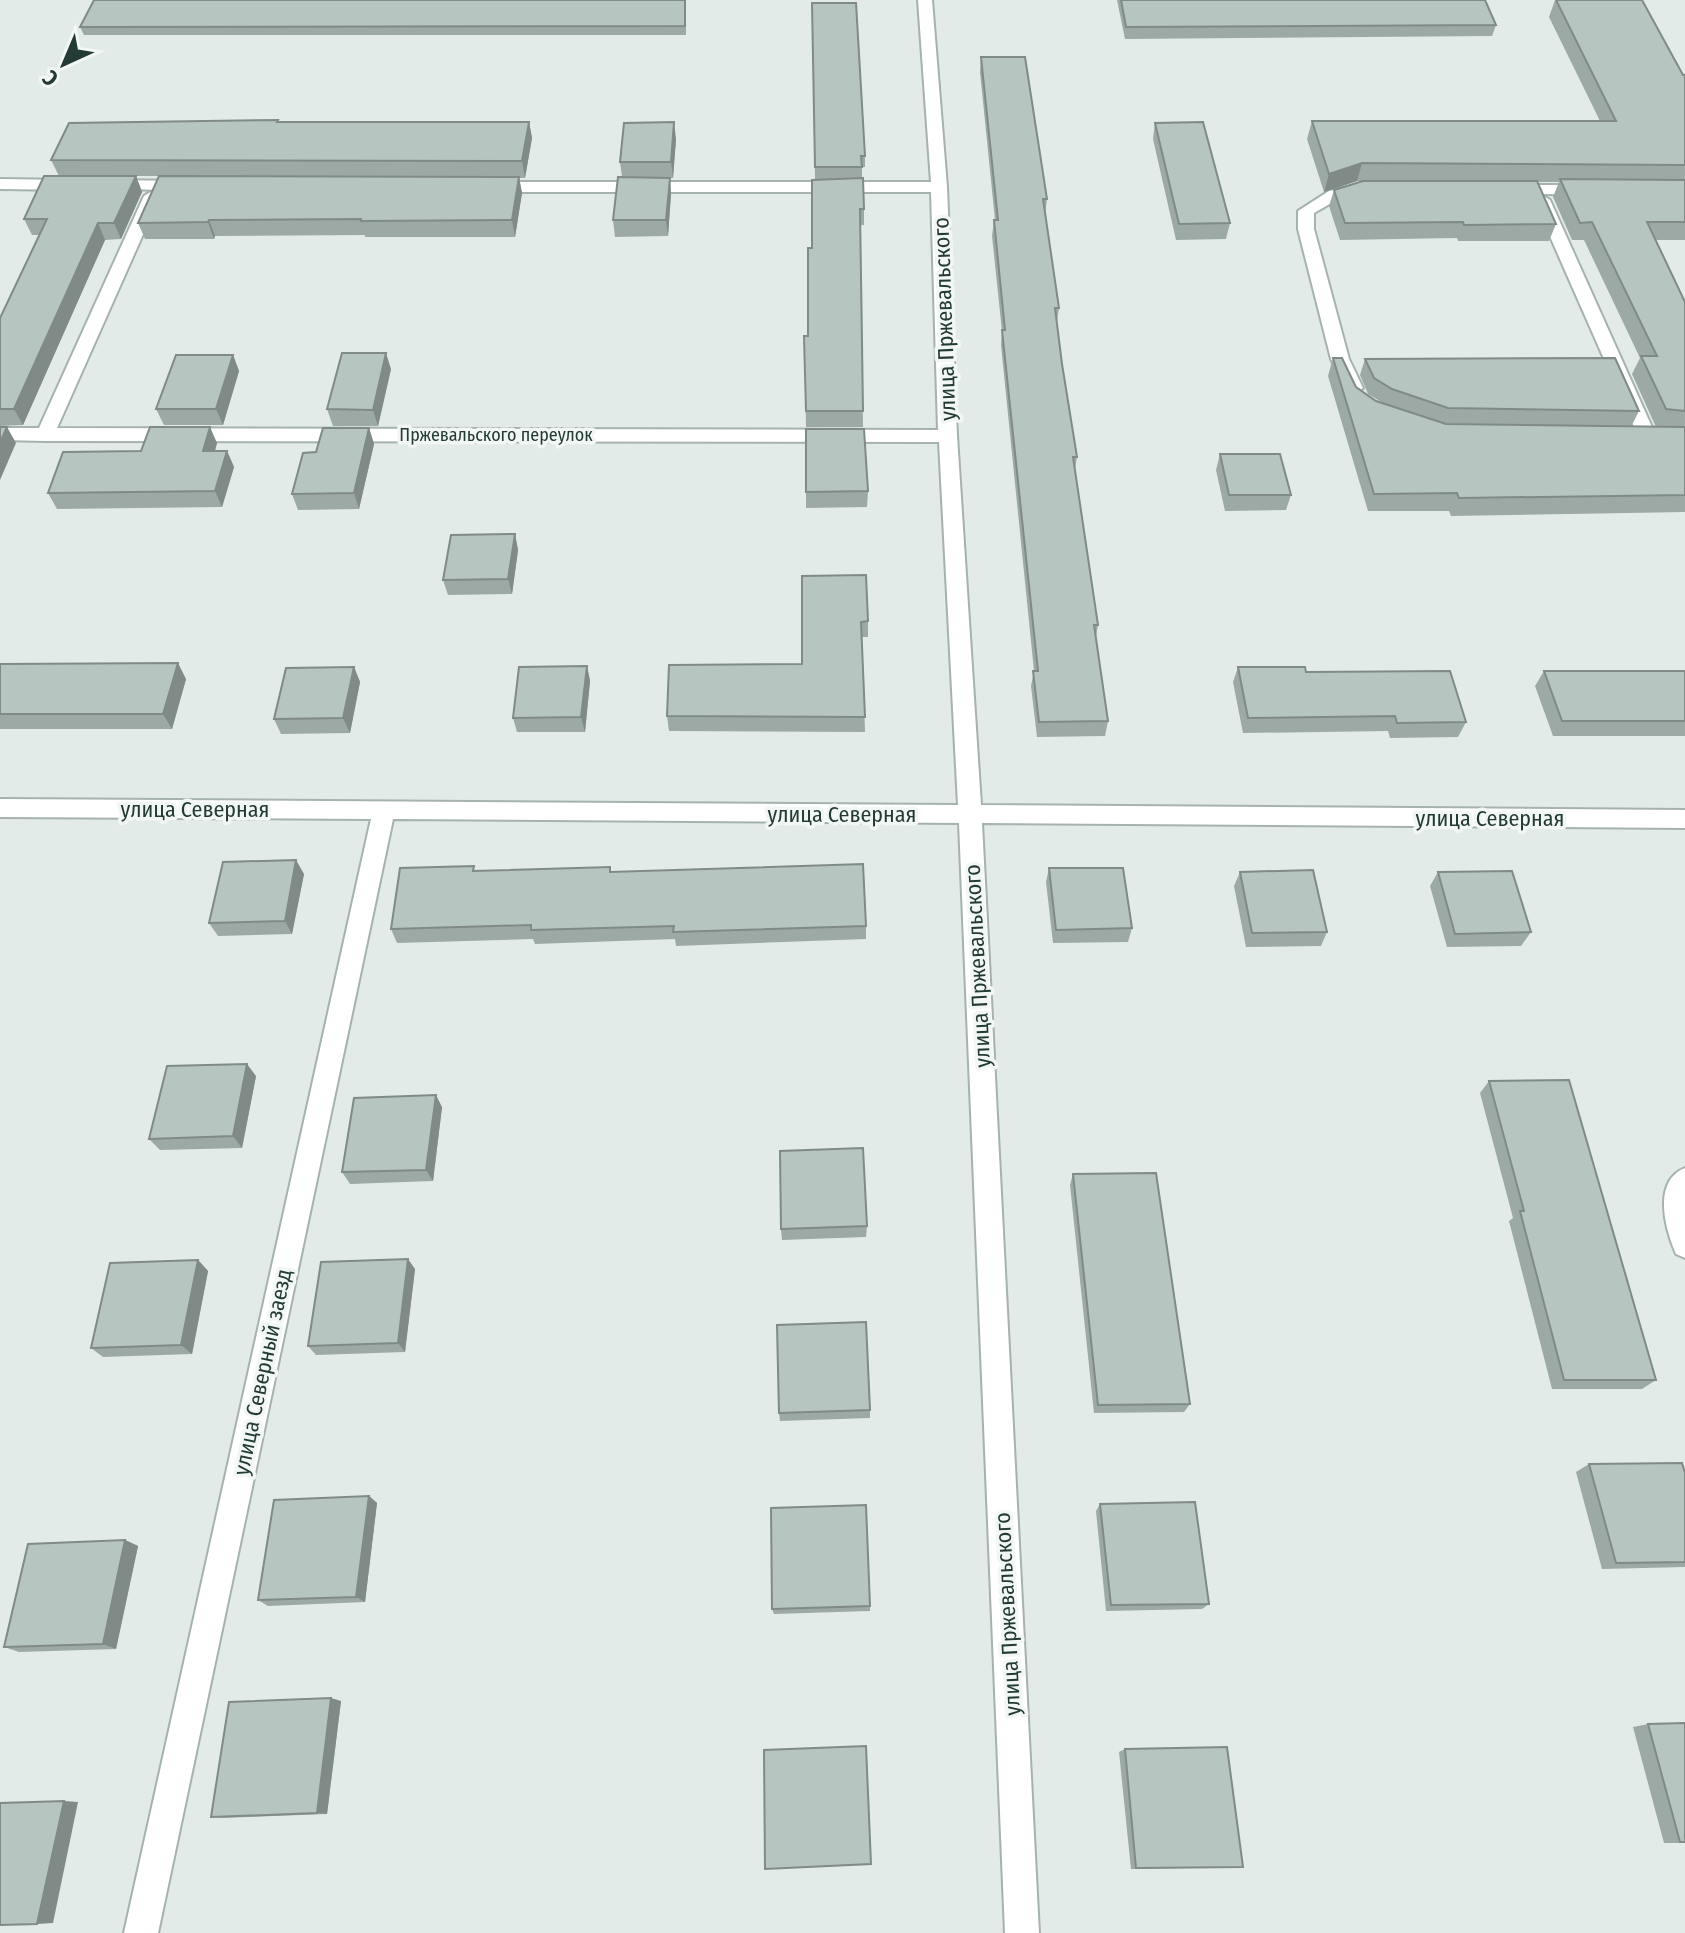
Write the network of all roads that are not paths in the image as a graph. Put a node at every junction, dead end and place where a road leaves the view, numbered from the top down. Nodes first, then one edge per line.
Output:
1 (925, 0) edge
2 (0, 184) edge
3 (157, 186) junction
4 (205, 186) edge
5 (476, 187) edge
6 (939, 187) junction
7 (1387, 189) edge
8 (1493, 190) edge
9 (1538, 190) junction
10 (1612, 190) edge
11 (1368, 405) edge
12 (0, 434) edge
13 (45, 435) junction
14 (948, 436) junction
15 (1646, 436) edge
16 (0, 808) edge
17 (384, 811) junction
18 (970, 815) junction
19 (1685, 819) edge
20 (1685, 1180) edge
21 (1685, 1245) edge
22 (141, 1933) edge
23 (1022, 1933) edge

1 - 6 street, улица Пржевальского
2 - 3 street
3 - 4 street
3 - 13 street
5 - 6 street
6 - 14 street, улица Пржевальского
7 - 11 street
8 - 9 street
9 - 10 street
9 - 15 street
12 - 13 street, Пржевальского переулок
13 - 14 street, Пржевальского переулок
14 - 18 street, улица Пржевальского
16 - 17 street, улица Северная
17 - 18 street, улица Северная
17 - 22 street, улица Северный заезд
18 - 19 street, улица Северная
18 - 23 street, улица Пржевальского
20 - 21 street

